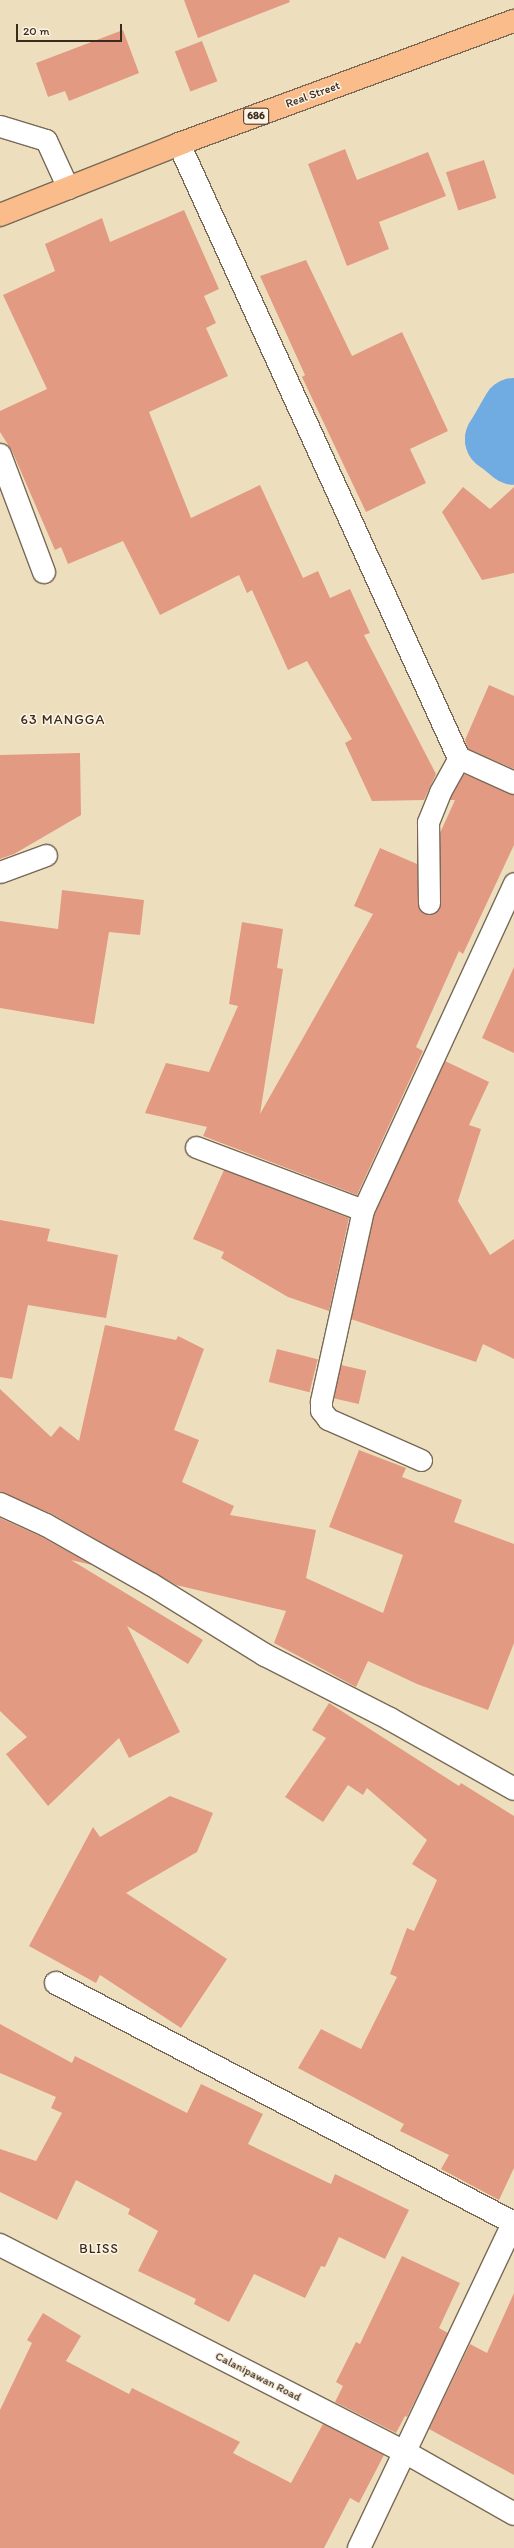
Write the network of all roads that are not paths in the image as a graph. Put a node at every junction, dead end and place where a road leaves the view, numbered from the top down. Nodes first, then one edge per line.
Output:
1 (514, 20) edge
2 (0, 126) edge
3 (178, 144) junction
4 (68, 188) junction
5 (0, 215) edge
6 (0, 455) edge
7 (44, 572) dead end
8 (459, 758) junction
9 (514, 783) edge
10 (46, 855) dead end
11 (0, 872) edge
12 (514, 883) edge
13 (429, 903) dead end
14 (196, 1147) dead end
15 (363, 1210) junction
16 (421, 1460) dead end
17 (0, 1504) edge
18 (514, 1789) edge
19 (56, 1982) dead end
20 (514, 2222) edge
21 (0, 2245) edge
22 (405, 2452) junction
23 (514, 2514) edge
24 (359, 2548) edge

1 - 3 main road, Real Street / 686
2 - 4 lane
3 - 4 main road, Real Street / 686
3 - 8 street
4 - 5 main road, Real Street / 686
6 - 7 street
8 - 9 street
8 - 13 lane
10 - 11 lane
12 - 15 lane
14 - 15 lane
15 - 16 lane
17 - 18 street
19 - 20 street
20 - 22 street
21 - 22 street, Calanipawan Road
22 - 23 street, Calanipawan Road
22 - 24 street

